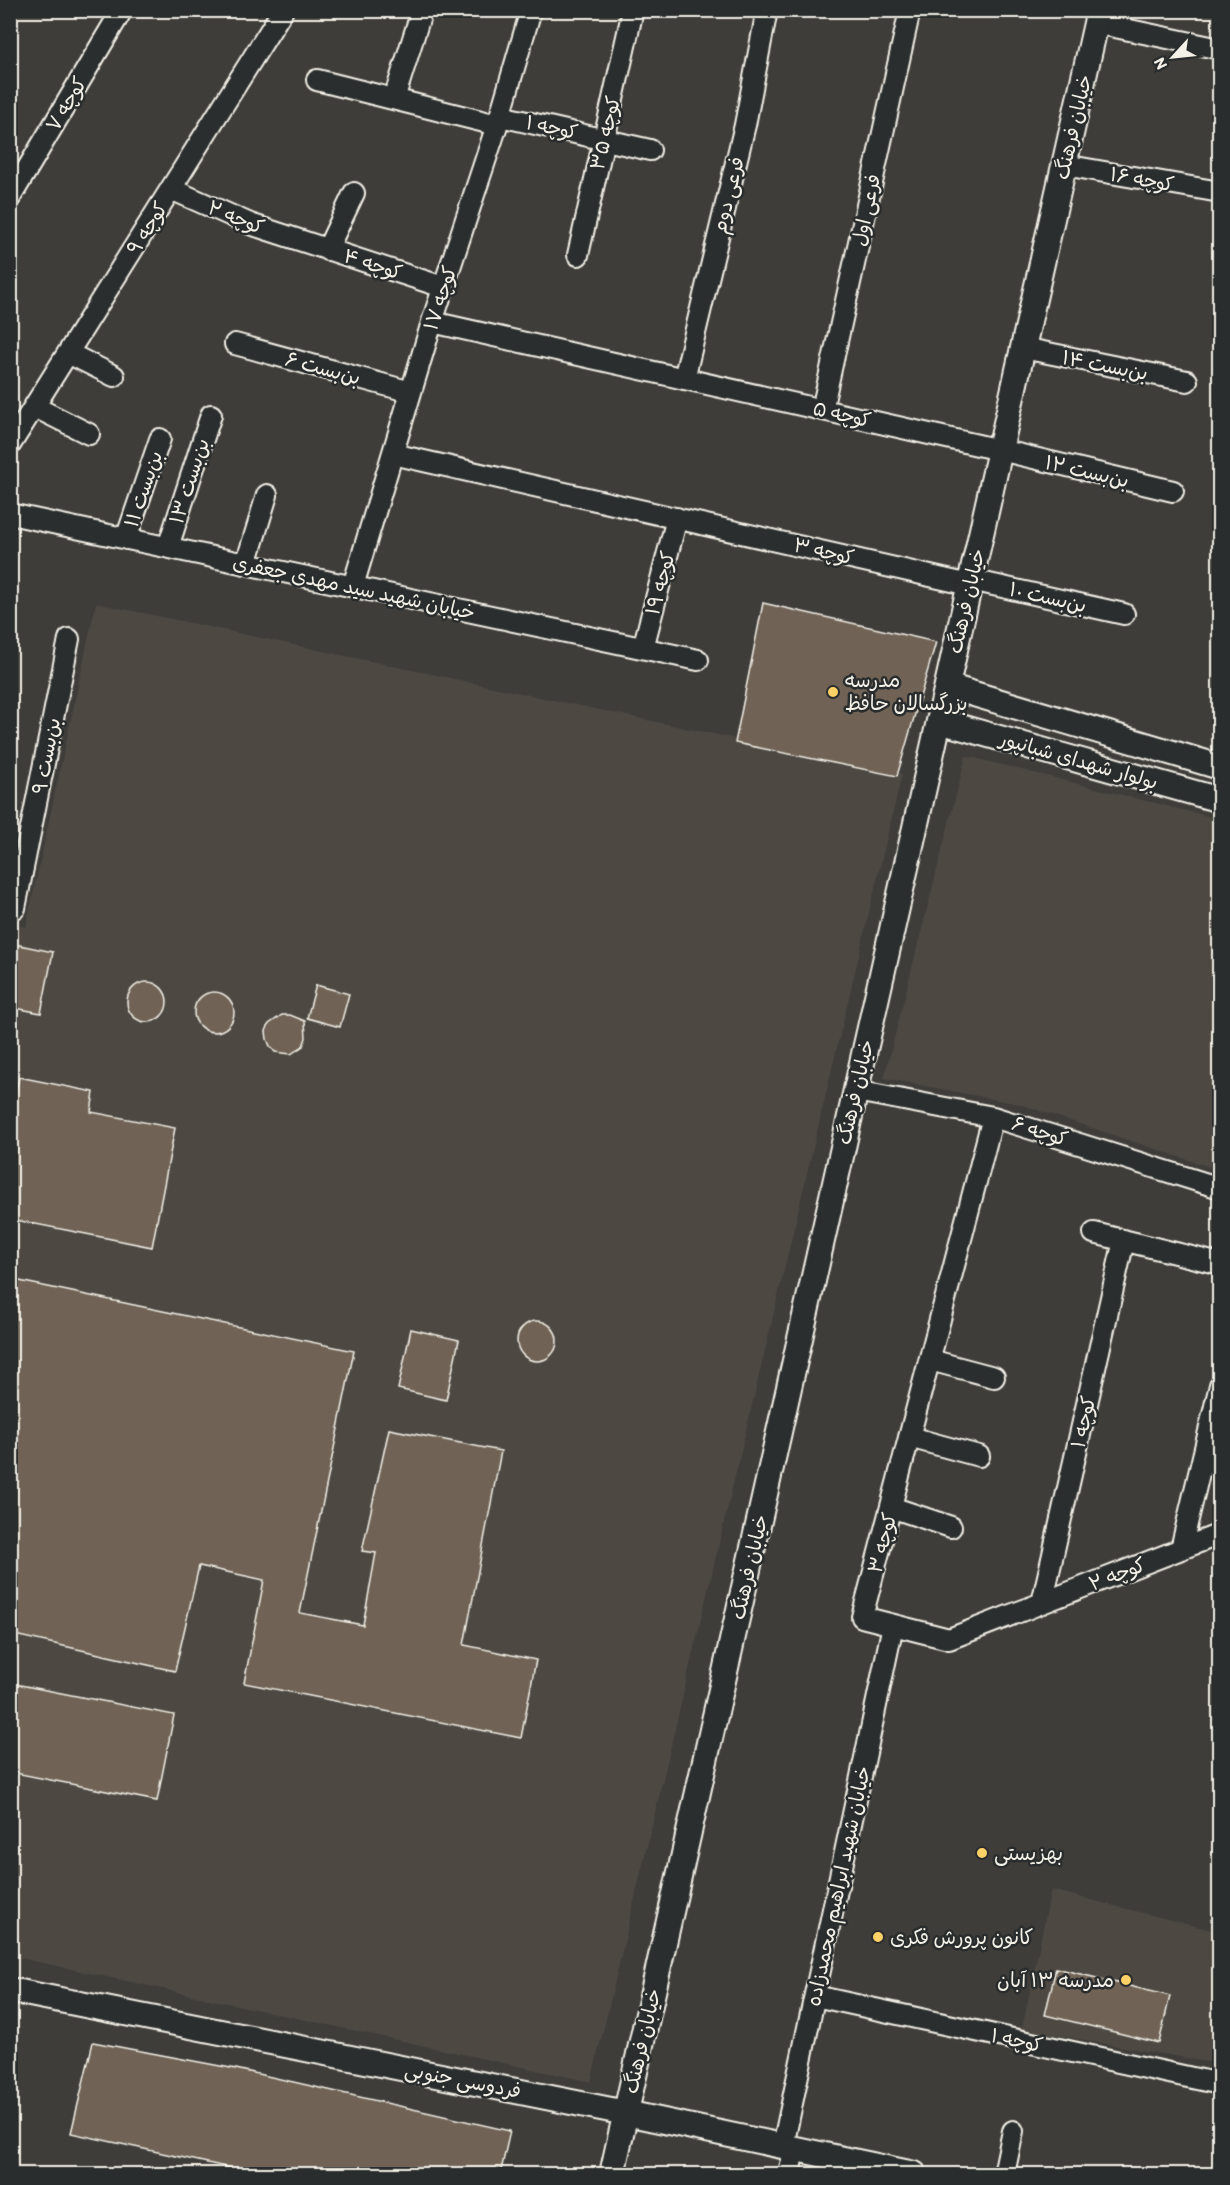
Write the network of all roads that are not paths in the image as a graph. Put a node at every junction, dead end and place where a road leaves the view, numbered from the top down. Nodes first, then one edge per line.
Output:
1 (122, 10) edge
2 (283, 10) edge
3 (422, 10) edge
4 (531, 10) edge
5 (633, 10) edge
6 (767, 10) edge
7 (910, 10) edge
8 (1097, 17) edge
9 (1220, 49) edge
10 (317, 80) dead end
11 (394, 99) junction
12 (498, 120) junction
13 (604, 138) junction
14 (650, 150) dead end
15 (1064, 165) junction
16 (171, 189) junction
17 (1220, 192) edge
18 (354, 193) dead end
19 (10, 198) edge
20 (302, 241) joint
21 (327, 250) junction
22 (578, 255) dead end
23 (443, 287) junction
24 (432, 322) junction
25 (235, 344) dead end
26 (1023, 348) junction
27 (68, 353) junction
28 (114, 376) dead end
29 (684, 379) junction
30 (1187, 381) dead end
31 (411, 392) junction
32 (35, 406) junction
33 (822, 410) junction
34 (211, 415) dead end
35 (89, 434) dead end
36 (160, 439) dead end
37 (10, 445) edge
38 (1000, 450) junction
39 (393, 453) junction
40 (1173, 491) dead end
41 (267, 495) dead end
42 (10, 514) edge
43 (677, 518) junction
44 (126, 538) junction
45 (168, 547) junction
46 (246, 564) junction
47 (970, 582) junction
48 (353, 586) junction
49 (1124, 614) dead end
50 (69, 639) dead end
51 (643, 648) junction
52 (698, 660) dead end
53 (947, 686) junction
54 (1013, 705) junction
55 (939, 721) junction
56 (1005, 738) junction
57 (1220, 767) edge
58 (1220, 800) edge
59 (13, 908) edge
60 (856, 1091) junction
61 (993, 1117) junction
62 (1220, 1188) edge
63 (1094, 1233) dead end
64 (1124, 1240) junction
65 (1220, 1264) edge
66 (930, 1360) junction
67 (994, 1377) dead end
68 (1220, 1384) edge
69 (909, 1437) junction
70 (979, 1456) dead end
71 (891, 1507) junction
72 (951, 1527) dead end
73 (1220, 1534) edge
74 (1181, 1549) junction
75 (1041, 1603) junction
76 (893, 1625) junction
77 (10, 1990) edge
78 (815, 1996) junction
79 (1220, 2084) edge
80 (626, 2113) junction
81 (1013, 2131) dead end
82 (789, 2148) junction
83 (612, 2175) edge
84 (789, 2175) edge
85 (914, 2175) edge
86 (1005, 2175) edge

1 - 19 street, کوچه ۷
2 - 16 street, کوچه ۹
3 - 11 street
4 - 12 street, کوچه ۱۷
5 - 13 street, کوچه ۳۵
6 - 29 street, فرعی دوم
7 - 33 street, فرعی اول
8 - 9 street
8 - 15 street, خیابان فرهنگ
10 - 11 street
11 - 12 street
12 - 13 street, کوچه ۱
12 - 23 street, کوچه ۱۷
13 - 14 street, کوچه ۱
13 - 22 street, کوچه ۳۵
15 - 17 street, کوچه ۱۶
15 - 26 street, خیابان فرهنگ
16 - 20 street, کوچه ۲
16 - 27 street, کوچه ۹
18 - 21 street
20 - 21 street, کوچه ۴
21 - 23 street, کوچه ۴
23 - 24 street, کوچه ۱۷
24 - 29 street
24 - 31 street, کوچه ۱۷
25 - 31 street, بن‌بست ۶
26 - 30 street, بن‌بست ۱۴
26 - 38 street, خیابان فرهنگ
27 - 28 street
27 - 32 street, کوچه ۹
29 - 33 street, کوچه ۵
31 - 39 street, کوچه ۱۷
32 - 35 street
32 - 37 street, کوچه ۹
33 - 38 street, کوچه ۵
34 - 45 street, بن‌بست ۱۳
36 - 44 street, بن‌بست ۱۱
38 - 40 street, بن‌بست ۱۲
38 - 47 street, خیابان فرهنگ
39 - 43 street
39 - 48 street, کوچه ۱۷
41 - 46 street
42 - 44 street, خیابان شهید سید مهدی جعفری
43 - 47 street, کوچه ۳
43 - 51 street, کوچه ۱۹
44 - 45 street, خیابان شهید سید مهدی جعفری
45 - 46 street, خیابان شهید سید مهدی جعفری
46 - 48 street, خیابان شهید سید مهدی جعفری
47 - 49 street, بن‌بست ۱۰
47 - 53 street, خیابان فرهنگ
48 - 51 street, خیابان شهید سید مهدی جعفری
50 - 59 street, بن‌بست ۹
51 - 52 street, خیابان شهید سید مهدی جعفری
53 - 54 street, بولوار شهدای شبانپور
53 - 55 street, خیابان فرهنگ
54 - 56 street
54 - 57 street, بولوار شهدای شبانپور
55 - 56 street, بولوار شهدای شبانپور
55 - 60 street, خیابان فرهنگ
56 - 58 street, بولوار شهدای شبانپور
60 - 61 street, کوچه ۶
60 - 80 street, خیابان فرهنگ
61 - 62 street, کوچه ۶
61 - 66 street
63 - 64 street
64 - 65 street
64 - 75 street, کوچه ۱
66 - 67 street
66 - 69 street
68 - 74 street
69 - 70 street
69 - 71 street, کوچه ۳
71 - 72 street
71 - 76 street, کوچه ۳
73 - 74 street
74 - 75 street, کوچه ۲
75 - 76 street, کوچه ۲
76 - 78 street, خیابان شهید ابراهیم محمدزاده
77 - 80 street, فردوسی جنوبی
78 - 79 street, کوچه ۱
78 - 82 street, خیابان شهید ابراهیم محمدزاده
80 - 82 street, فردوسی جنوبی
80 - 83 street, خیابان فرهنگ
81 - 86 street
82 - 84 street, خیابان شهید ابراهیم محمدزاده
82 - 85 street, فردوسی جنوبی

